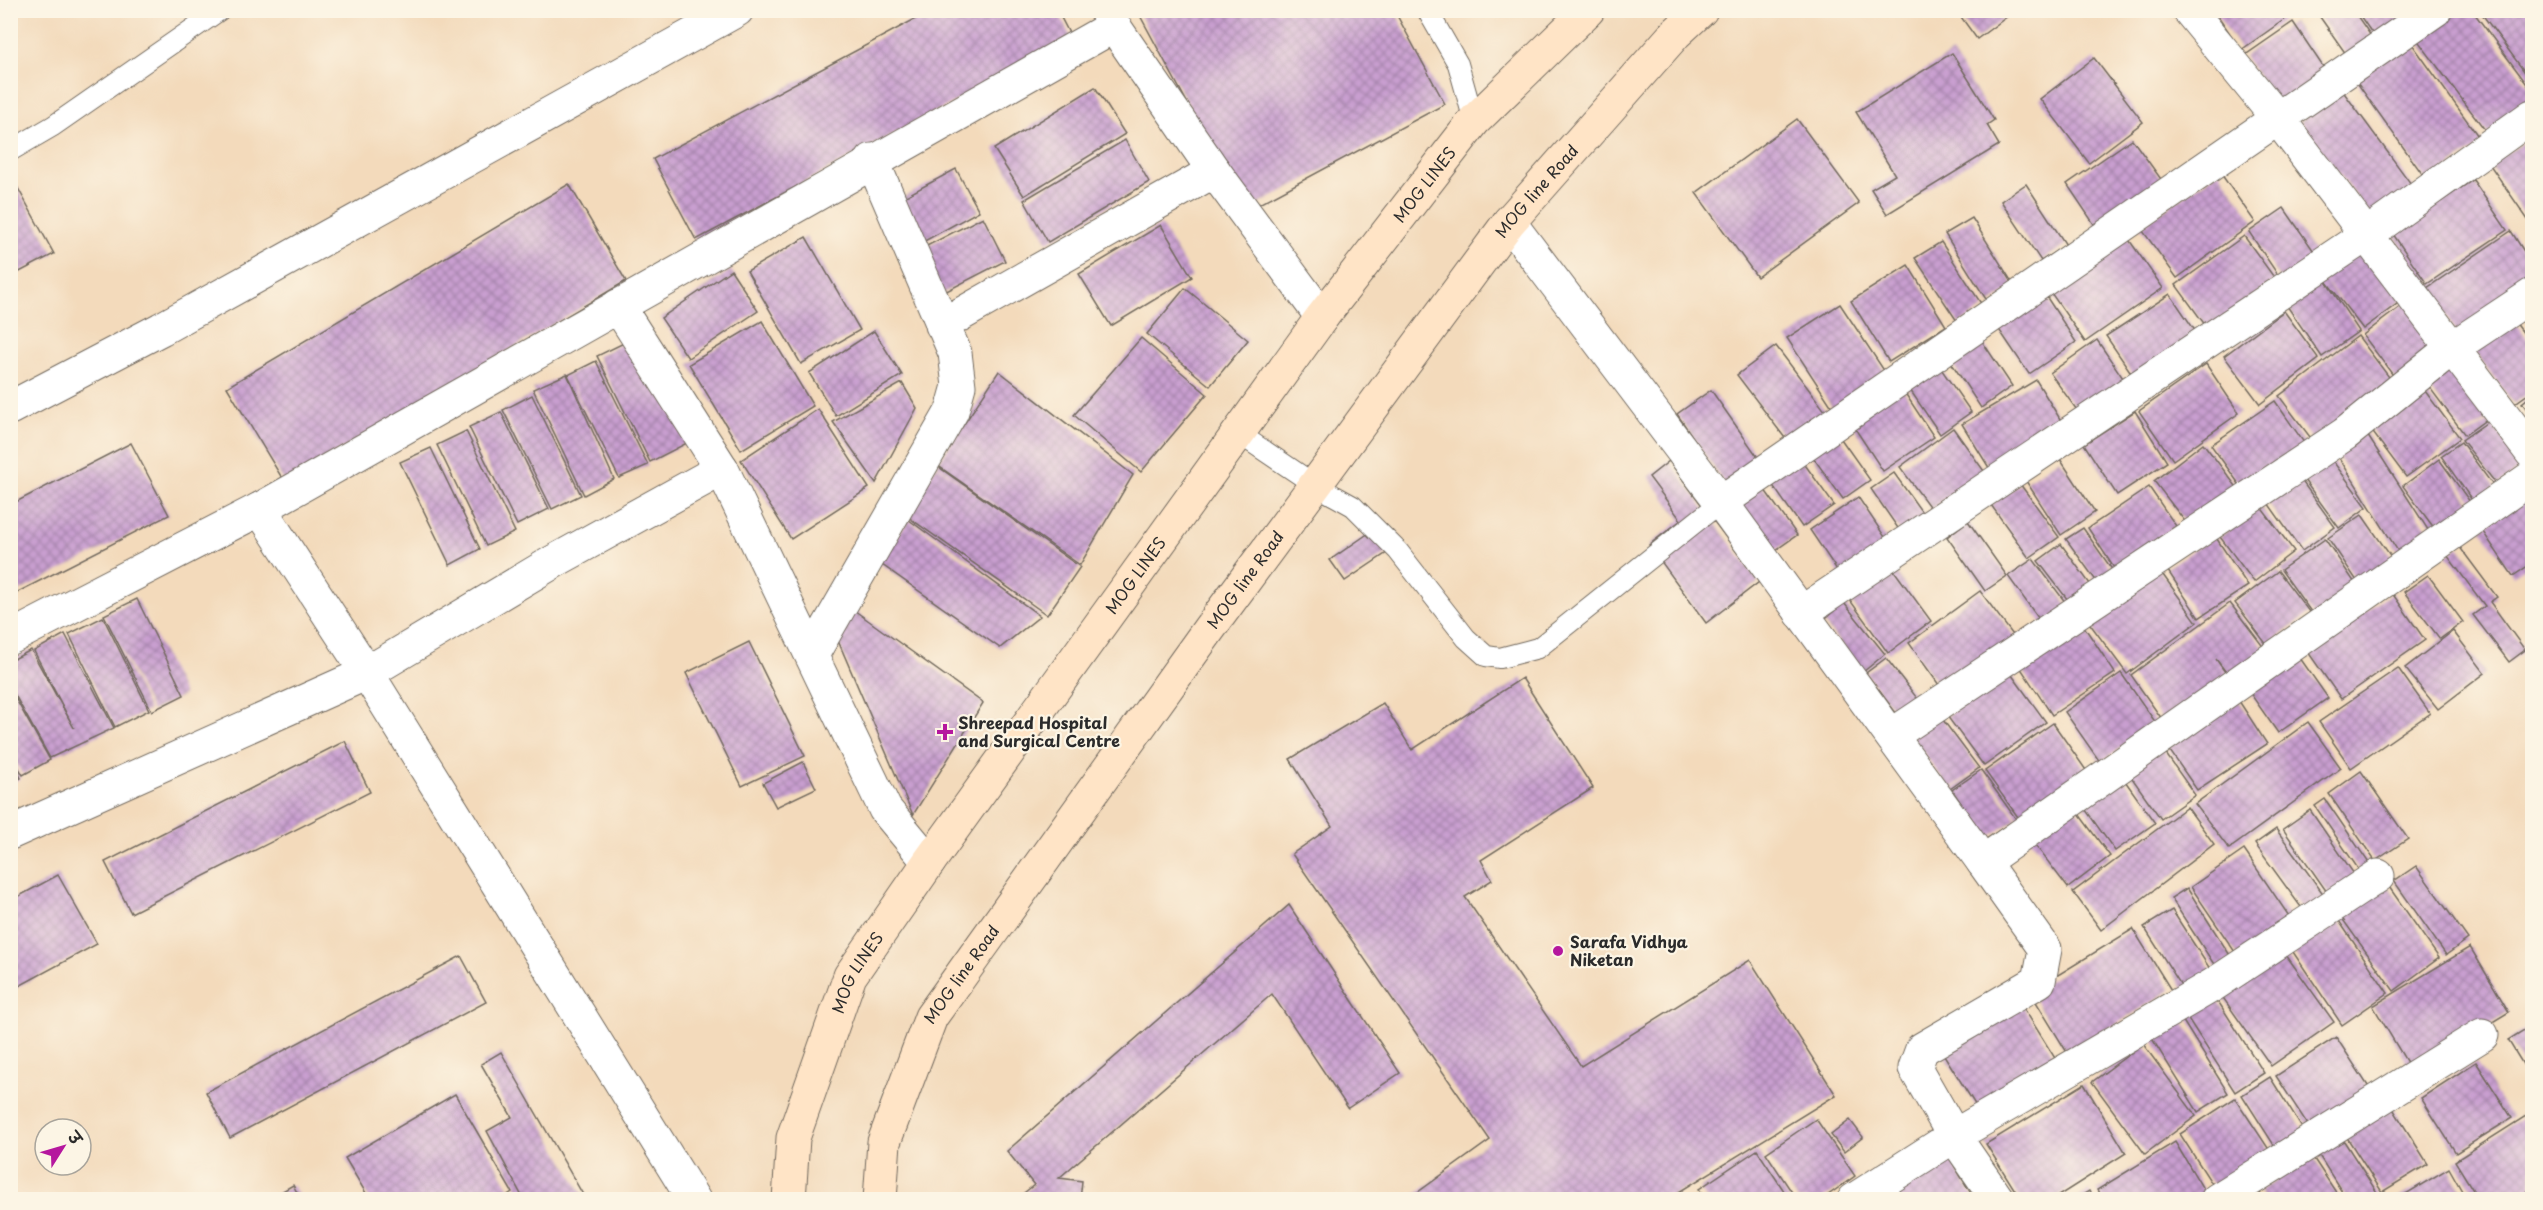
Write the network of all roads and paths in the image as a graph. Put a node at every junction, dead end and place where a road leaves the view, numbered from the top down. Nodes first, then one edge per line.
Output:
1 (220, 10) edge
2 (737, 10) edge
3 (1427, 10) edge
4 (1588, 10) edge
5 (1701, 10) edge
6 (2189, 10) edge
7 (2435, 10) edge
8 (1110, 18) edge
9 (2532, 116) edge
10 (2279, 120) junction
11 (1474, 121) junction
12 (10, 151) edge
13 (872, 160) junction
14 (1214, 171) junction
15 (1509, 222) junction
16 (2366, 235) junction
17 (2532, 295) edge
18 (618, 306) junction
19 (1322, 316) junction
20 (942, 325) junction
21 (2452, 348) junction
22 (10, 408) edge
23 (1238, 433) junction
24 (2532, 453) edge
25 (722, 469) junction
26 (2532, 477) edge
27 (1315, 485) junction
28 (1721, 502) junction
29 (260, 509) junction
30 (1801, 613) junction
31 (10, 638) edge
32 (812, 655) junction
33 (367, 673) junction
34 (1892, 735) junction
35 (10, 833) edge
36 (929, 862) junction
37 (1983, 862) junction
38 (2378, 876) dead end
39 (2482, 1035) dead end
40 (1954, 1136) junction
41 (694, 1200) edge
42 (789, 1200) edge
43 (880, 1200) edge
44 (1854, 1200) edge
45 (1998, 1200) edge
46 (2217, 1200) edge

1 - 12 lane
2 - 22 street
3 - 11 lane
4 - 11 main road, MOG LINES
5 - 15 main road, MOG line Road
6 - 10 street
7 - 10 street
8 - 13 street
8 - 14 street
9 - 16 street
10 - 16 street
10 - 28 street
11 - 19 main road, MOG LINES
13 - 18 street
13 - 20 street
14 - 19 street
14 - 20 street
15 - 27 main road, MOG line Road
15 - 28 street
16 - 21 street
16 - 30 street
17 - 21 street
18 - 25 street
18 - 29 street
19 - 23 main road, MOG LINES
20 - 32 street
21 - 24 street
21 - 34 street
23 - 27 lane
23 - 36 main road, MOG LINES
25 - 32 street
25 - 33 street
26 - 37 street
27 - 28 lane
27 - 43 main road, MOG line Road
28 - 30 street
29 - 31 street
29 - 33 street
30 - 34 street
32 - 36 street
33 - 35 street
33 - 41 street
34 - 37 street
36 - 42 main road, MOG LINES
37 - 40 street
38 - 40 street
39 - 46 street
40 - 44 street
40 - 45 street

